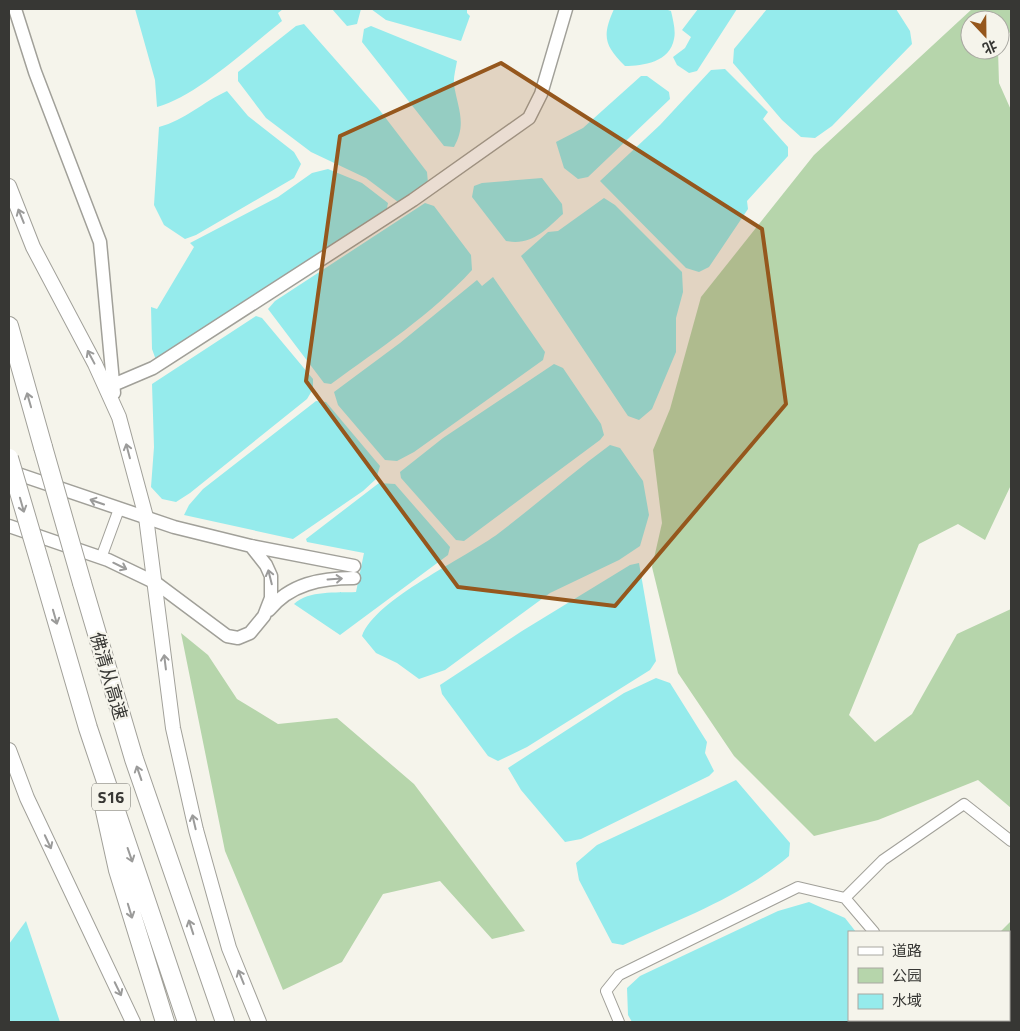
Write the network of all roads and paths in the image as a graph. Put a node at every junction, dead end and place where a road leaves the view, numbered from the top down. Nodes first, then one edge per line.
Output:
1 (15, 9) edge
2 (566, 9) edge
3 (9, 186) edge
4 (9, 326) edge
5 (113, 385) junction
6 (118, 417) junction
7 (9, 458) edge
8 (9, 471) edge
9 (119, 509) junction
10 (146, 517) junction
11 (9, 526) edge
12 (251, 546) junction
13 (101, 558) junction
14 (156, 583) junction
15 (264, 616) junction
16 (88, 728) junction
17 (9, 750) edge
18 (1011, 841) edge
19 (845, 898) junction
20 (873, 931) edge
21 (133, 1022) edge
22 (165, 1022) edge
23 (187, 1022) edge
24 (225, 1022) edge
25 (259, 1022) edge
26 (619, 1022) edge

1 - 5 street
2 - 5 street
6 -> 3 main road
24 -> 4 highway, 佛清从高速 / S16, bridge
5 - 6 street
10 -> 6 main road
7 -> 16 highway, 佛清从高速 / S16, bridge
9 -> 8 street
9 - 10 street
9 - 13 street
10 - 12 street
10 - 14 main road
11 - 13 street
15 -> 12 street
15 -> 12 street
13 -> 14 street
14 - 15 street
25 -> 14 main road
16 -> 22 highway
16 -> 23 highway, 佛清从高速 / S16
17 -> 21 main road
18 - 19 street
19 - 20 street
19 - 26 street

